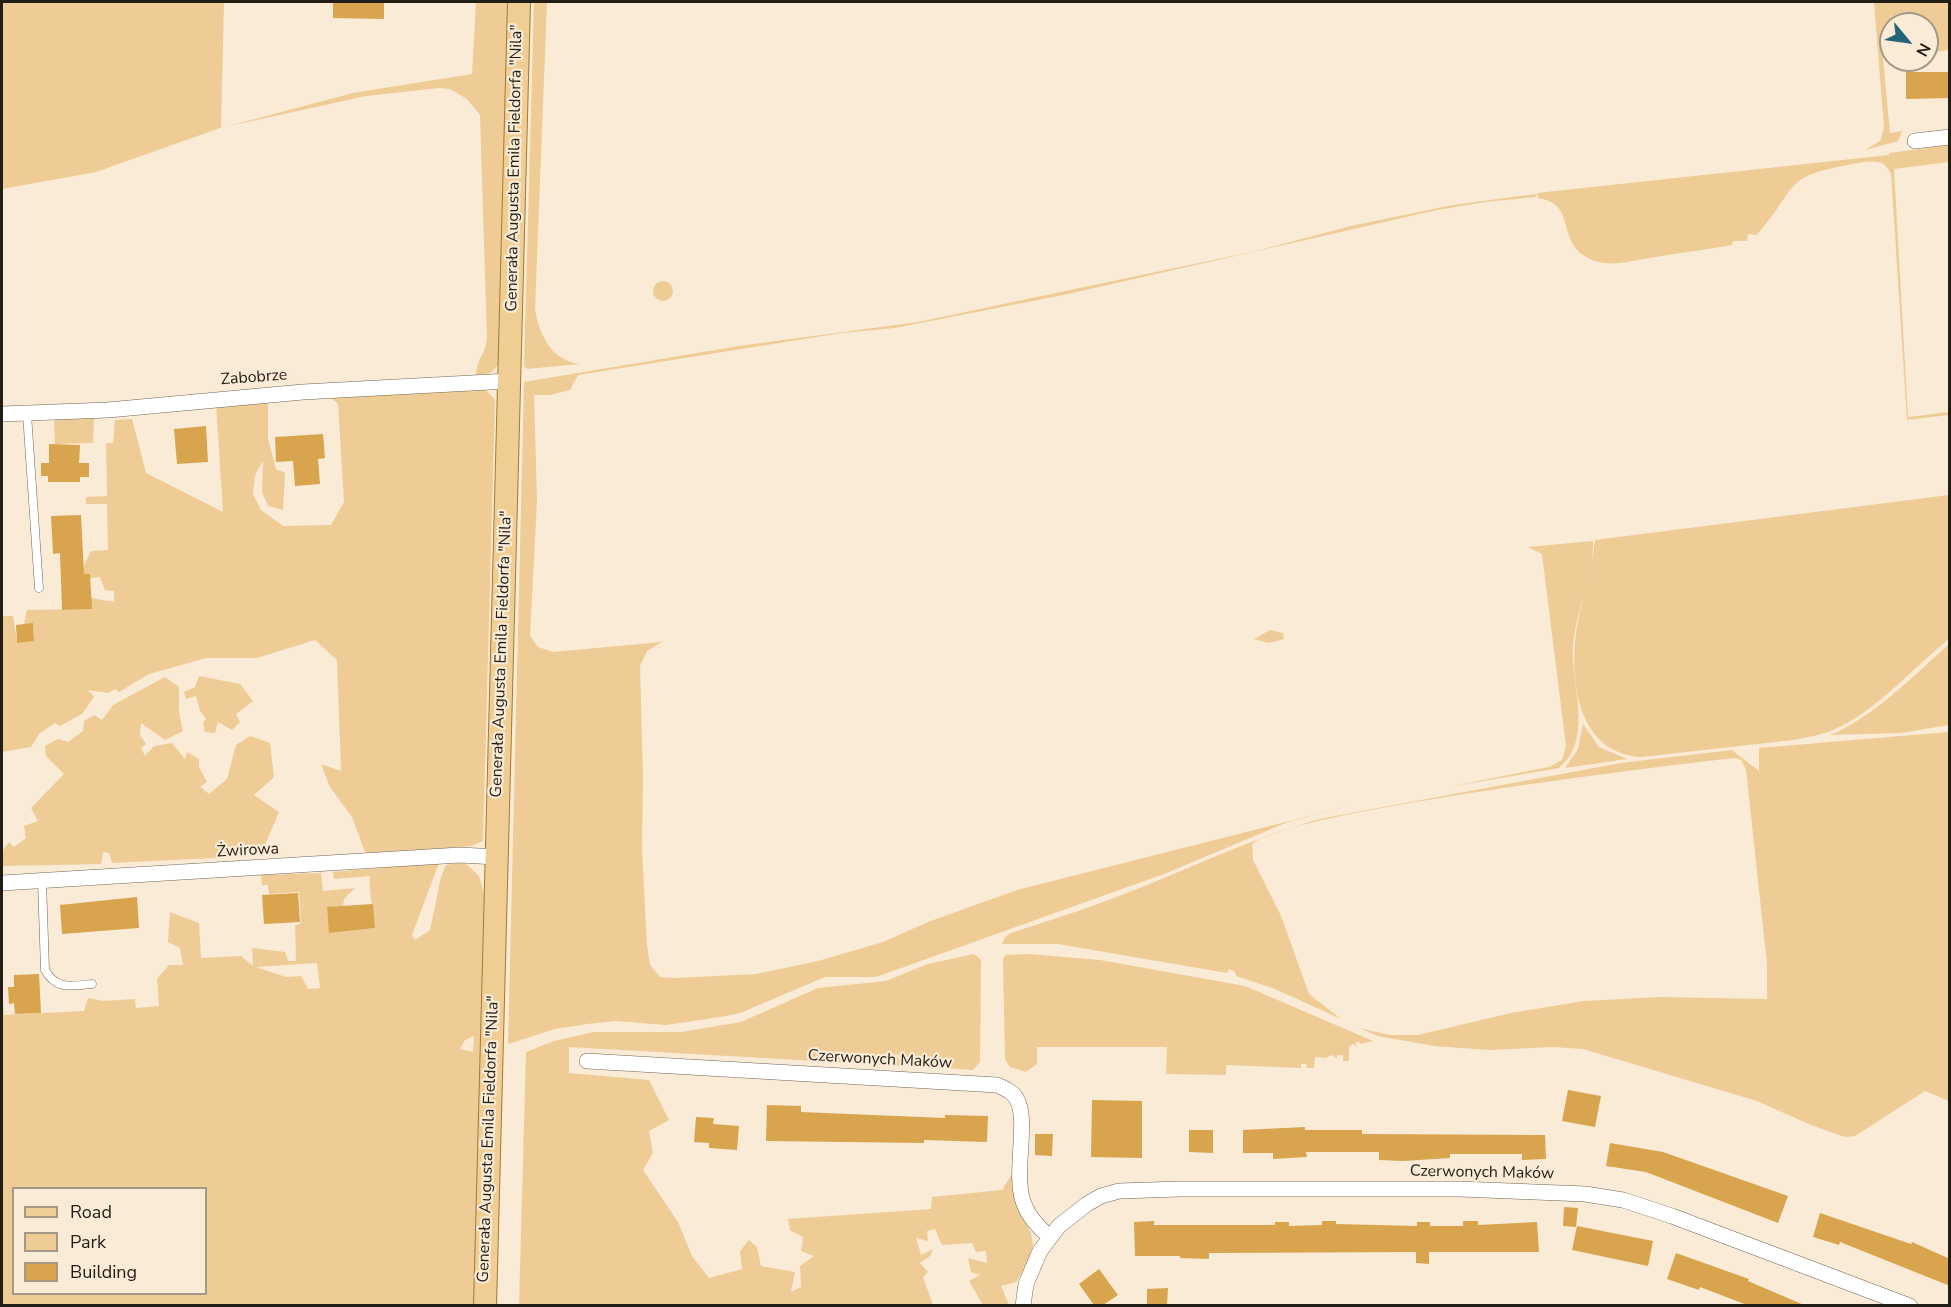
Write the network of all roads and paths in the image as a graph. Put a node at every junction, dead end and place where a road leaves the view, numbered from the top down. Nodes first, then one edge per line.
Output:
1 (519, 2) edge
2 (1950, 137) edge
3 (1915, 141) dead end
4 (509, 381) junction
5 (2, 414) edge
6 (27, 414) junction
7 (39, 588) dead end
8 (497, 857) junction
9 (42, 881) junction
10 (2, 883) edge
11 (92, 984) dead end
12 (587, 1061) dead end
13 (1050, 1237) junction
14 (485, 1305) edge
15 (1023, 1305) edge
16 (1910, 1305) edge

1 - 4 main road, Generała Augusta Emila Fieldorfa "Nila"
2 - 3 street
4 - 6 street, Zabobrze
4 - 8 main road, Generała Augusta Emila Fieldorfa "Nila"
5 - 6 street, Zabobrze
6 - 7 lane
8 - 9 street, Żwirowa
8 - 14 main road, Generała Augusta Emila Fieldorfa "Nila"
9 - 10 street, Żwirowa
9 - 11 lane
12 - 13 street, Czerwonych Maków
13 - 15 street, Czerwonych Maków
13 - 16 street, Czerwonych Maków

